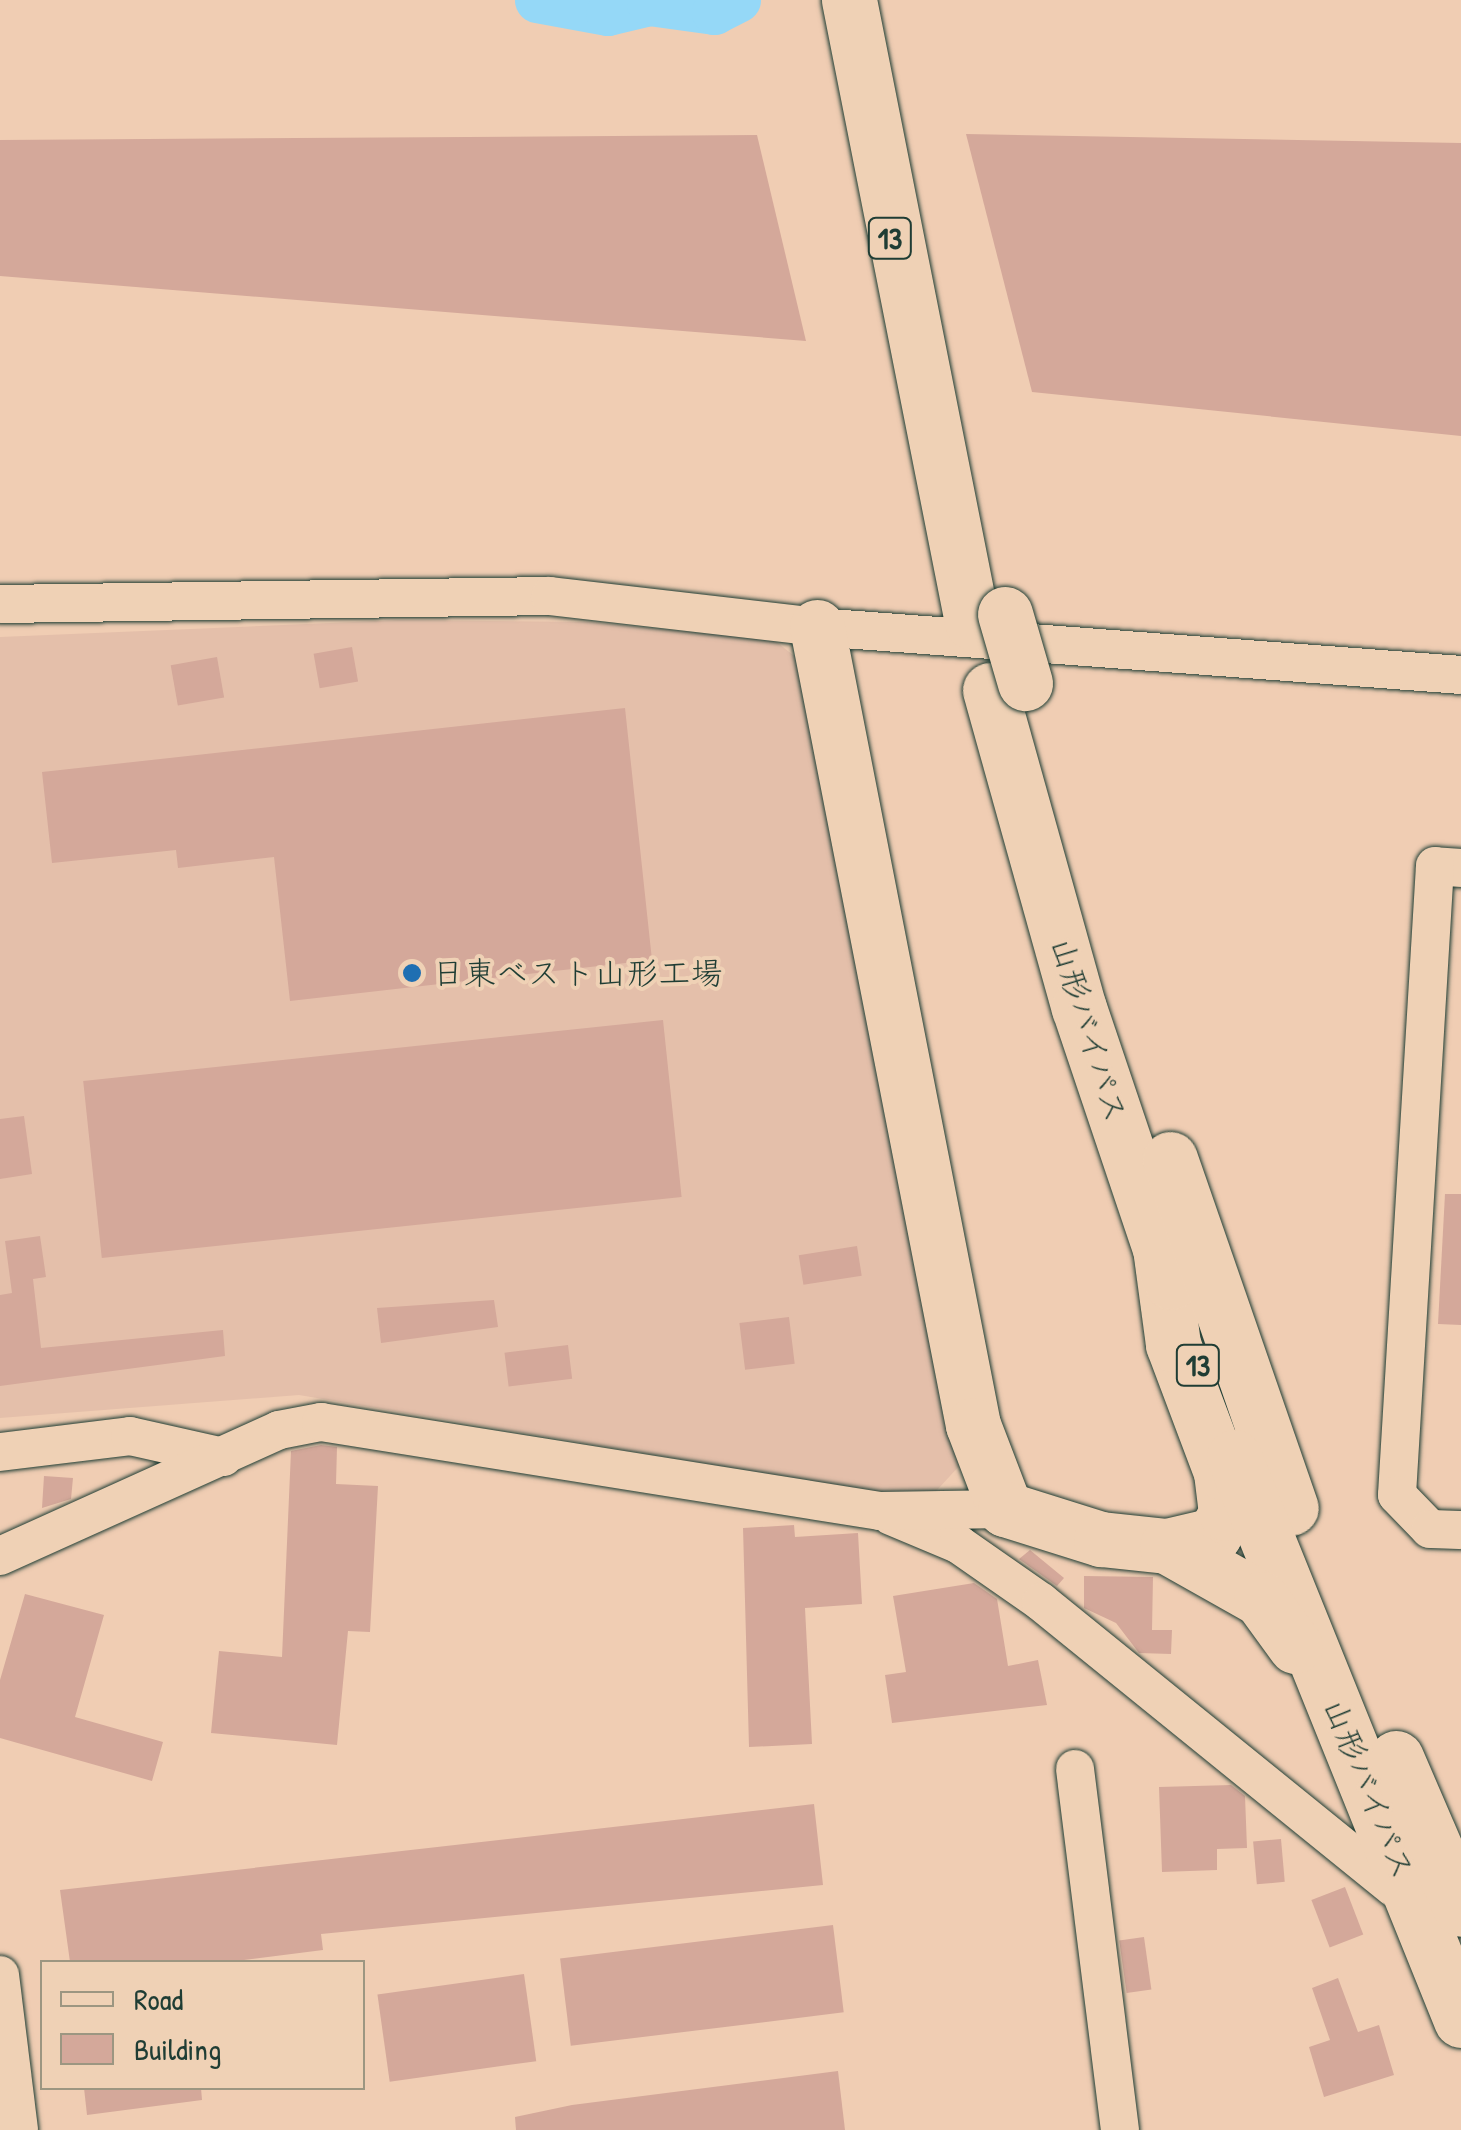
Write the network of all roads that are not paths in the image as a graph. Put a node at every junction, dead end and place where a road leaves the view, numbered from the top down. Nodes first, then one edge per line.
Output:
1 (849, 0) edge
2 (886, 0) edge
3 (956, 473) junction
4 (0, 604) edge
5 (817, 626) junction
6 (1461, 675) edge
7 (1007, 686) junction
8 (1461, 868) edge
9 (1160, 1248) junction
10 (0, 1452) edge
11 (224, 1457) junction
12 (1005, 1509) junction
13 (880, 1511) junction
14 (1461, 1530) edge
15 (1166, 1546) junction
16 (0, 1556) edge
17 (1075, 1770) dead end
18 (1394, 1888) junction
19 (1461, 1909) edge
20 (0, 1975) edge
21 (1452, 1998) edge
22 (18, 2130) edge
23 (1120, 2130) edge

1 - 3 highway, 山形バイパス / 13
2 - 3 highway, 山形バイパス / 13
3 - 7 highway, 山形バイパス / 13, bridge
4 - 5 street
5 - 6 street
5 - 12 highway
7 - 9 highway, 山形バイパス / 13
7 - 19 highway, 山形バイパス / 13
8 - 14 street
9 - 15 highway
9 - 21 highway, 山形バイパス / 13
10 - 11 street
11 - 13 street
11 - 16 street
12 - 13 street
12 - 15 highway
13 - 18 street
15 - 18 highway
17 - 23 street
18 - 21 highway
20 - 22 street

